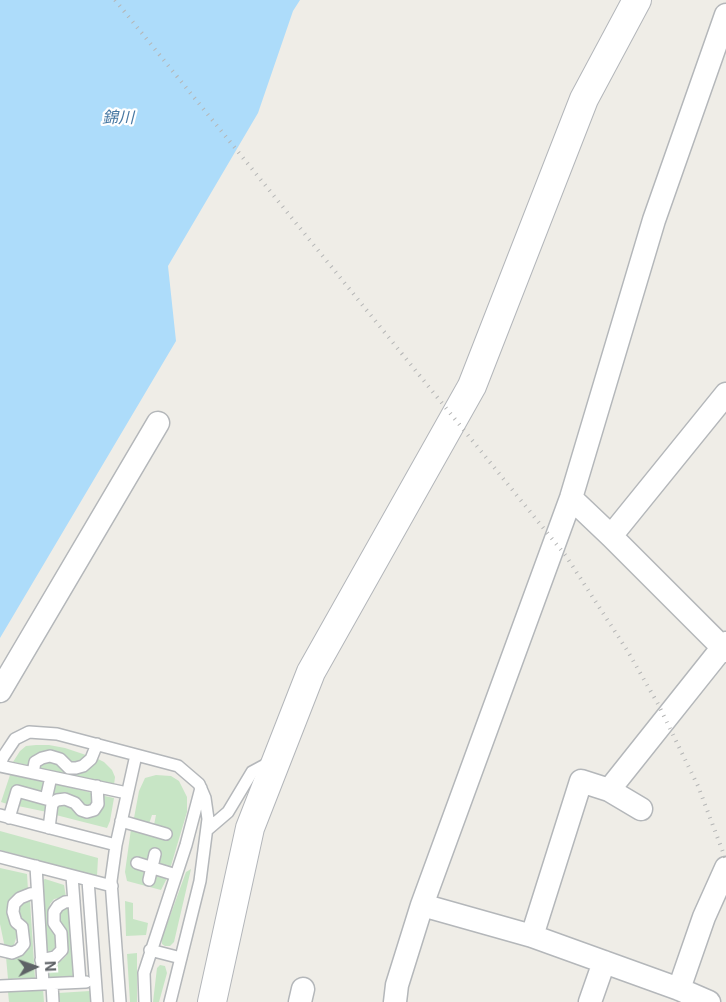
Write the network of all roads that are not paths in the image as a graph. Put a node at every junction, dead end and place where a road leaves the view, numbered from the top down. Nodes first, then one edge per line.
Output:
1 (637, 0) edge
2 (725, 17) edge
3 (726, 394) edge
4 (158, 423) dead end
5 (571, 498) junction
6 (611, 536) junction
7 (725, 648) edge
8 (0, 691) edge
9 (97, 744) junction
10 (136, 754) junction
11 (0, 765) edge
12 (275, 765) junction
13 (33, 773) junction
14 (51, 777) junction
15 (98, 786) junction
16 (201, 788) junction
17 (609, 790) junction
18 (127, 792) junction
19 (641, 809) dead end
20 (5, 817) edge
21 (153, 818) dead end
22 (121, 822) junction
23 (49, 828) junction
24 (151, 830) junction
25 (207, 830) junction
26 (166, 834) dead end
27 (116, 845) junction
28 (156, 854) dead end
29 (0, 858) edge
30 (137, 863) dead end
31 (36, 866) junction
32 (152, 867) junction
33 (726, 868) edge
34 (176, 875) junction
35 (72, 876) junction
36 (88, 880) junction
37 (149, 880) dead end
38 (112, 886) junction
39 (37, 893) junction
40 (74, 901) junction
41 (422, 905) junction
42 (532, 936) junction
43 (0, 950) edge
44 (150, 950) junction
45 (181, 958) junction
46 (41, 960) junction
47 (604, 962) junction
48 (96, 981) junction
49 (80, 982) junction
50 (48, 984) junction
51 (0, 986) edge
52 (679, 989) junction
53 (53, 1002) edge
54 (97, 1002) edge
55 (120, 1002) edge
56 (145, 1002) edge
57 (170, 1002) edge
58 (212, 1002) edge
59 (395, 1002) edge
60 (590, 1002) edge
61 (709, 1002) edge

1 - 12 street
2 - 5 street
3 - 6 street
4 - 8 street
5 - 6 street
5 - 41 street
6 - 7 street
7 - 17 street
9 - 10 lane
9 - 11 lane
9 - 13 lane
10 - 16 lane
10 - 18 lane
11 - 13 lane
12 - 25 lane
12 - 58 street
13 - 14 lane
14 - 15 lane
14 - 20 lane
15 - 18 lane
15 - 23 lane
16 - 25 lane
16 - 34 lane
17 - 19 street
17 - 42 street
18 - 22 lane
20 - 23 lane
21 - 24 lane
22 - 24 lane
22 - 27 lane
23 - 27 lane
24 - 26 lane
25 - 45 lane
27 - 38 lane
28 - 32 lane
29 - 31 lane
30 - 32 lane
31 - 35 lane
31 - 39 lane
32 - 34 lane
32 - 37 lane
33 - 52 street
34 - 44 lane
35 - 36 lane
35 - 40 lane
36 - 38 lane
36 - 48 lane
38 - 55 lane
39 - 43 lane
39 - 46 lane
40 - 46 lane
40 - 49 lane
41 - 42 street
41 - 59 street
42 - 47 street
44 - 45 lane
44 - 56 lane
45 - 57 lane
46 - 50 lane
47 - 52 street
47 - 60 street
48 - 49 lane
48 - 54 lane
49 - 50 lane
50 - 51 lane
50 - 53 lane
52 - 61 street

